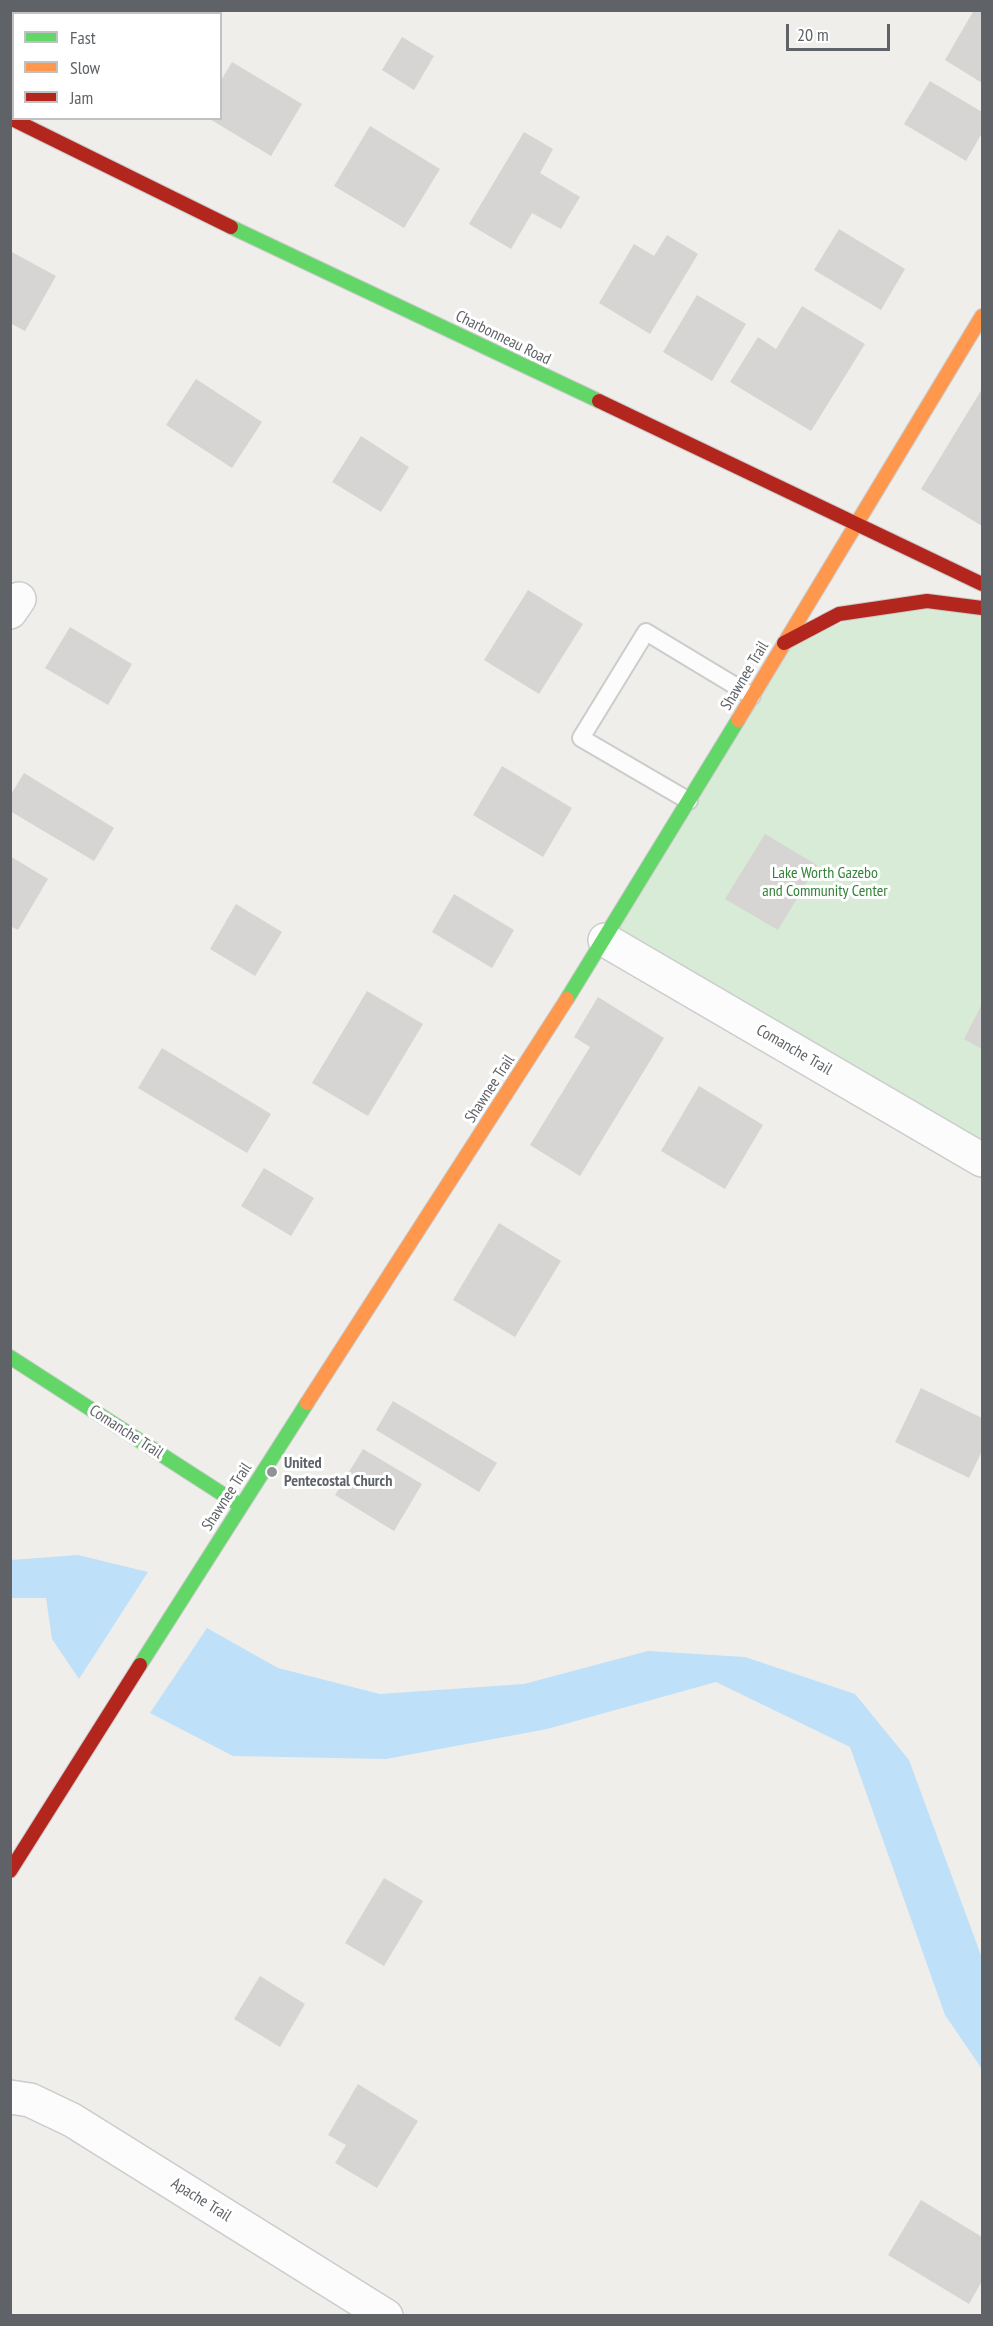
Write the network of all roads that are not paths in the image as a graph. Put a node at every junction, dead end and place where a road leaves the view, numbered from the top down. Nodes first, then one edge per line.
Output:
1 (14, 120) edge
2 (982, 316) edge
3 (855, 524) junction
4 (982, 584) edge
5 (982, 608) edge
6 (784, 643) junction
7 (752, 696) junction
8 (689, 801) junction
9 (605, 940) junction
10 (982, 1160) edge
11 (10, 1357) edge
12 (241, 1506) junction
13 (10, 1871) edge
14 (10, 2097) edge
15 (386, 2316) edge

1 - 3 street, Charbonneau Road
2 - 3 street, Shawnee Trail
3 - 4 street, Charbonneau Road
3 - 6 street, Shawnee Trail
5 - 6 street
6 - 7 street, Shawnee Trail
7 - 8 street, Shawnee Trail
7 - 8 lane
8 - 9 street, Shawnee Trail
9 - 10 street, Comanche Trail
9 - 12 street, Shawnee Trail
11 - 12 street, Comanche Trail
12 - 13 street, Shawnee Trail
14 - 15 street, Apache Trail

